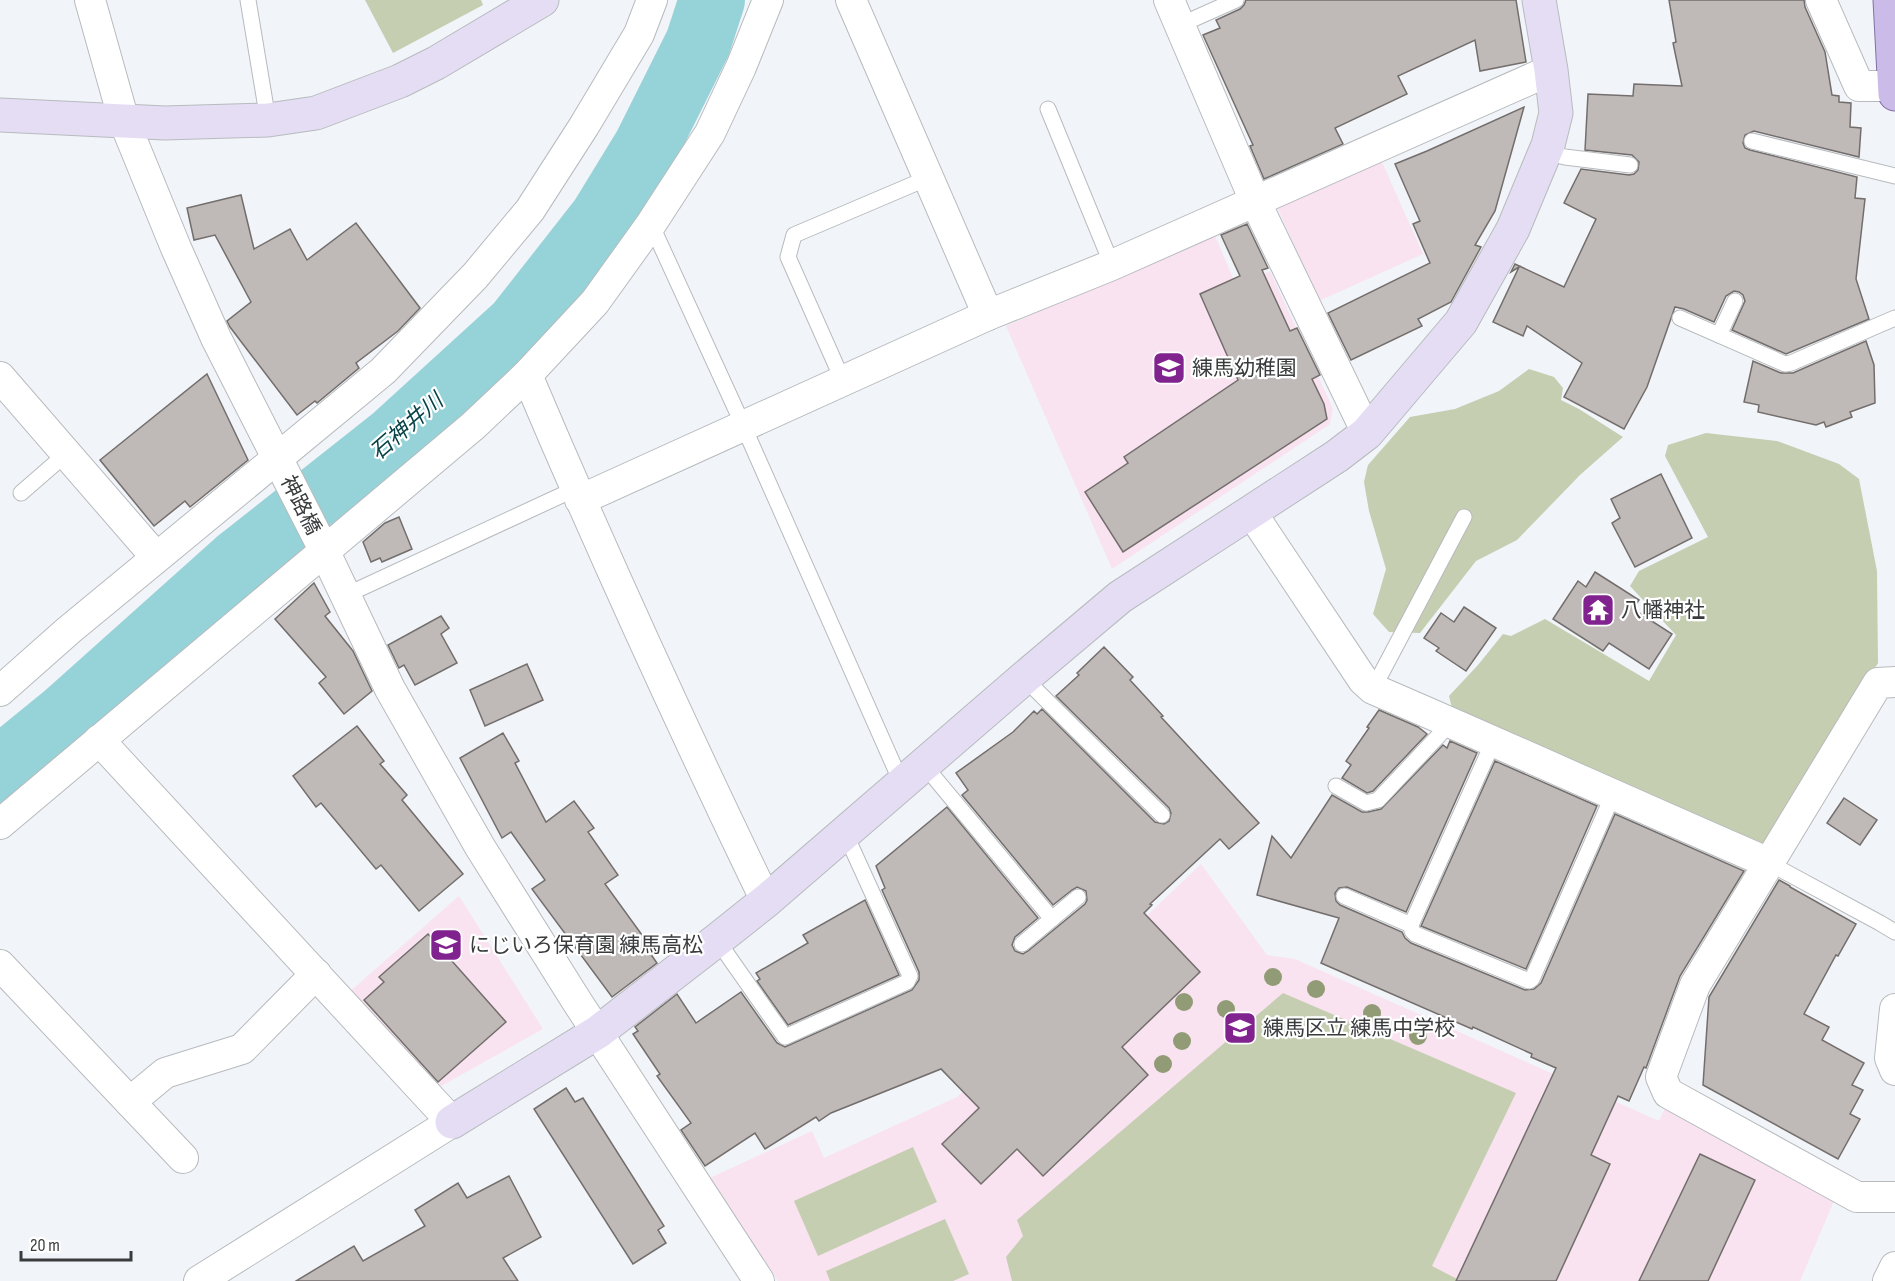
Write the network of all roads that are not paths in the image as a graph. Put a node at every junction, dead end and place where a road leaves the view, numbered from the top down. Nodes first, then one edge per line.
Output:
1 (90, 0) edge
2 (248, 0) edge
3 (542, 0) edge
4 (652, 0) edge
5 (768, 0) edge
6 (851, 0) edge
7 (1236, 0) edge
8 (1539, 0) edge
9 (1821, 0) edge
10 (1890, 0) edge
11 (1175, 13) edge
12 (1551, 70) junction
13 (1895, 86) edge
14 (1895, 94) edge
15 (1048, 109) dead end
16 (0, 115) edge
17 (268, 120) junction
18 (124, 121) junction
19 (1752, 141) dead end
20 (1545, 152) junction
21 (1630, 165) dead end
22 (1895, 176) edge
23 (928, 178) junction
24 (1255, 201) junction
25 (651, 224) junction
26 (1112, 265) junction
27 (1734, 301) dead end
28 (988, 315) junction
29 (1680, 318) dead end
30 (1895, 318) edge
31 (1719, 335) junction
32 (527, 375) junction
33 (0, 377) edge
34 (843, 381) junction
35 (743, 425) junction
36 (1366, 433) junction
37 (67, 453) junction
38 (279, 462) junction
39 (21, 492) dead end
40 (577, 495) junction
41 (1251, 512) junction
42 (1464, 517) dead end
43 (323, 549) junction
44 (156, 557) junction
45 (344, 596) junction
46 (1024, 678) junction
47 (1895, 682) edge
48 (1373, 690) junction
49 (0, 691) edge
50 (1449, 722) junction
51 (99, 740) junction
52 (1494, 740) junction
53 (913, 775) junction
54 (1336, 786) dead end
55 (1613, 795) junction
56 (1162, 815) dead end
57 (0, 824) edge
58 (845, 833) junction
59 (1769, 863) junction
60 (1344, 896) dead end
61 (1078, 897) dead end
62 (766, 901) junction
63 (1052, 919) junction
64 (1411, 925) junction
65 (1895, 932) edge
66 (717, 940) junction
67 (1022, 944) dead end
68 (0, 965) edge
69 (316, 974) junction
70 (1895, 1009) edge
71 (598, 1032) junction
72 (1895, 1070) edge
73 (130, 1102) junction
74 (452, 1122) junction
75 (183, 1158) dead end
76 (1895, 1197) edge
77 (1895, 1267) edge
78 (199, 1281) edge
79 (759, 1281) edge
80 (1888, 1281) edge

1 - 18 street, 神路橋
2 - 17 lane
3 - 17 street
4 - 38 street
5 - 25 street
6 - 23 street
7 - 11 lane
8 - 12 street
9 - 13 street
10 - 13 main road
11 - 24 street
12 - 20 street
12 - 24 street
13 - 14 main road
15 - 26 lane
16 - 18 street
17 - 18 street
18 - 38 street, 神路橋
19 - 22 lane
20 - 21 lane
20 - 36 street
23 - 28 street
23 - 34 lane
24 - 26 street
24 - 36 street
25 - 32 street
25 - 35 lane
26 - 28 street
27 - 31 lane
28 - 34 street
29 - 31 lane
30 - 31 lane
32 - 40 street
32 - 43 street
33 - 37 street
34 - 35 street
35 - 40 street
35 - 53 lane
36 - 41 street
37 - 39 lane
37 - 44 street
38 - 43 street, 神路橋
38 - 44 street
40 - 45 lane
40 - 62 street
41 - 46 street
41 - 48 street
42 - 48 lane
43 - 45 street, 神路橋
43 - 51 street
44 - 49 street
45 - 71 street, 神路橋
46 - 53 street
46 - 56 lane
47 - 59 street
48 - 50 street
50 - 52 street
50 - 54 lane
51 - 57 street
51 - 69 street
52 - 55 street
52 - 64 lane
53 - 58 street
53 - 63 lane
55 - 59 street
55 - 64 lane
58 - 62 street
58 - 66 lane
59 - 65 lane
59 - 76 street
60 - 64 lane
61 - 63 lane
62 - 66 street
63 - 67 lane
66 - 71 street
68 - 73 street
69 - 73 street
69 - 74 street
70 - 72 street
71 - 74 street
71 - 79 street, 神路橋
73 - 75 street
74 - 78 street
77 - 80 street

